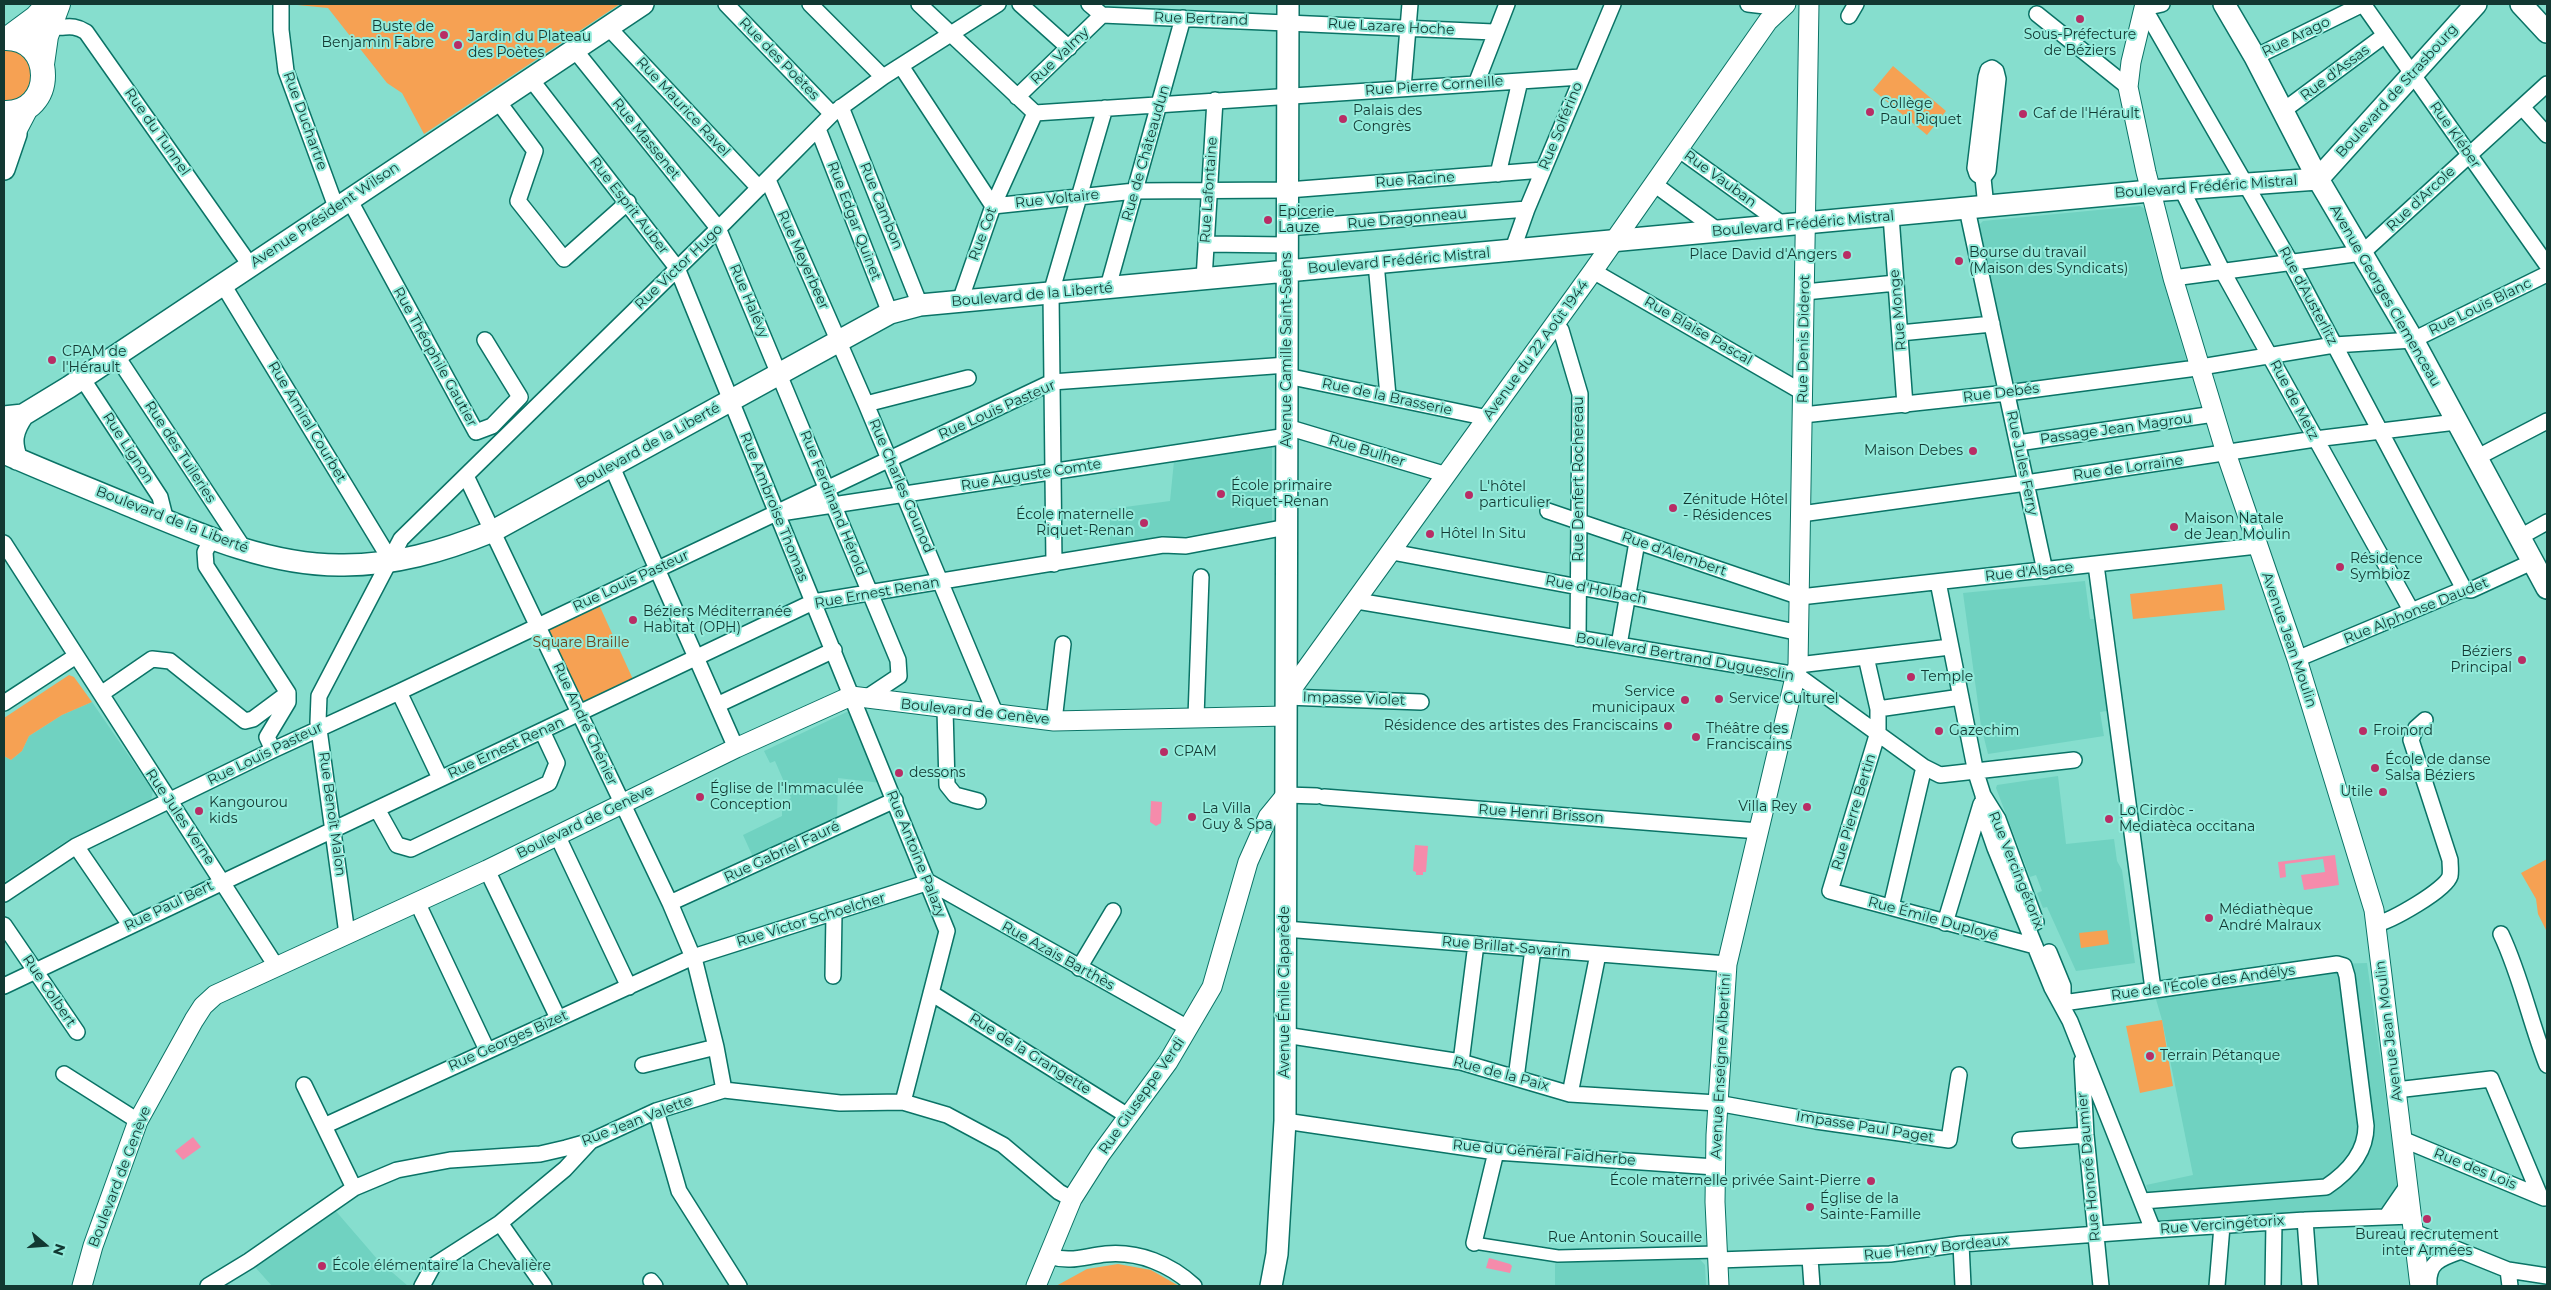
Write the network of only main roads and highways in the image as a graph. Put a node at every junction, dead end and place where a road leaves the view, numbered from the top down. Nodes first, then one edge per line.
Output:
1 (643, 4) edge
2 (2224, 4) edge
3 (2476, 4) edge
4 (2520, 4) edge
5 (52, 11) edge
6 (1288, 13) edge
7 (2547, 32) edge
8 (7, 38) edge
9 (42, 64) junction
10 (16, 113) edge
11 (4, 150) edge
12 (4, 169) edge
13 (2318, 179) junction
14 (1287, 272) junction
15 (13, 416) edge
16 (11, 456) edge
17 (2546, 583) edge
18 (1286, 706) joint
19 (1271, 1286) edge

1 - 15 main road, Avenue Président Wilson
2 - 13 main road, Avenue Georges Clemenceau
3 - 13 main road, Boulevard de Strasbourg
4 - 7 main road
5 - 8 main road
5 - 9 main road
6 - 14 main road, Avenue Camille Saint-Saëns
8 - 9 main road
9 - 10 main road
10 - 11 main road
10 - 12 main road
13 - 14 main road, Boulevard Frédéric Mistral
13 - 17 main road, Avenue Georges Clemenceau
14 - 16 main road, Boulevard de la Liberté
14 - 18 main road, Avenue Camille Saint-Saëns
15 - 16 main road, Boulevard de la Liberté
18 - 19 main road, Avenue Émile Claparède

